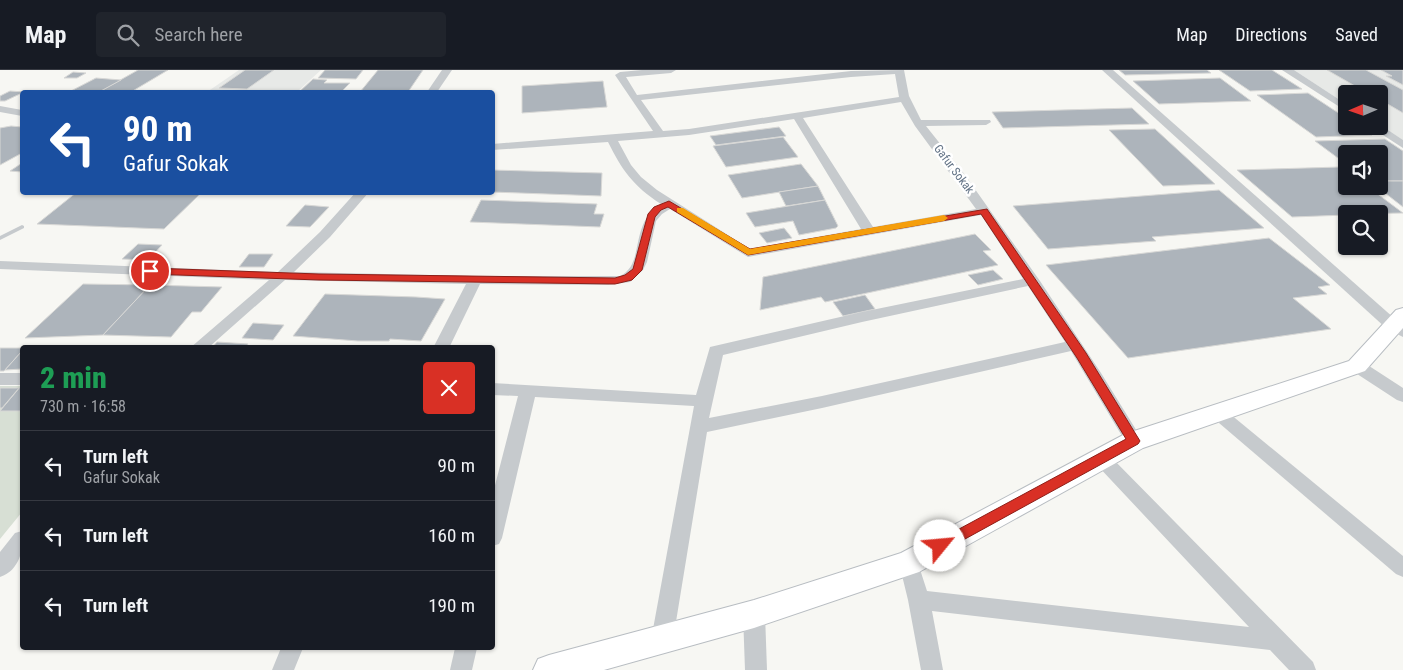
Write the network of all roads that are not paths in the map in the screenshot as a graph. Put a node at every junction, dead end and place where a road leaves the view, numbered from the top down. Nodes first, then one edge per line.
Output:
1 (447, 70) edge
2 (671, 70) edge
3 (899, 70) edge
4 (1107, 70) edge
5 (1287, 70) edge
6 (433, 90) edge
7 (634, 98) junction
8 (904, 99) junction
9 (1338, 103) edge
10 (0, 109) edge
11 (20, 113) edge
12 (797, 116) junction
13 (986, 122) dead end
14 (919, 123) junction
15 (661, 135) junction
16 (1388, 135) edge
17 (612, 139) junction
18 (1403, 145) edge
19 (495, 147) edge
20 (360, 195) edge
21 (669, 204) junction
22 (984, 211) junction
23 (22, 228) dead end
24 (869, 231) junction
25 (0, 238) edge
26 (0, 265) edge
27 (280, 276) junction
28 (475, 280) junction
29 (1033, 281) junction
30 (1399, 324) edge
31 (201, 345) edge
32 (442, 345) edge
33 (1074, 345) junction
34 (1357, 366) junction
35 (20, 379) edge
36 (0, 380) edge
37 (495, 389) edge
38 (528, 390) junction
39 (1403, 396) edge
40 (703, 401) junction
41 (1218, 414) junction
42 (698, 427) junction
43 (1134, 441) junction
44 (1102, 459) junction
45 (495, 526) edge
46 (20, 543) edge
47 (909, 563) junction
48 (0, 568) edge
49 (1403, 568) edge
50 (919, 600) junction
51 (754, 614) junction
52 (662, 640) junction
53 (1276, 640) junction
54 (291, 650) edge
55 (466, 650) edge
56 (283, 670) edge
57 (461, 670) edge
58 (549, 670) edge
59 (756, 670) edge
60 (932, 670) edge
61 (1305, 670) edge

1 - 6 street
2 - 7 street
3 - 7 street
3 - 8 street, Gafur Sokak
4 - 30 street
5 - 9 street
7 - 15 street
8 - 12 street
8 - 14 street, Gafur Sokak
10 - 11 street
12 - 15 street
12 - 24 street
13 - 14 street
14 - 22 street, Gafur Sokak
15 - 17 street
16 - 18 street
17 - 19 street
17 - 21 street
20 - 27 street
21 - 24 street
21 - 28 street
22 - 24 street
22 - 29 street, Gafur Sokak
23 - 25 lane
26 - 27 street
27 - 28 street
27 - 31 street
28 - 32 street
29 - 33 street, Gafur Sokak
29 - 40 street
30 - 34 street
33 - 42 street
33 - 43 street, Gafur Sokak
34 - 39 street
34 - 41 street
35 - 36 street
37 - 38 street
38 - 40 street
38 - 45 street
40 - 42 street
41 - 43 street
41 - 49 street
42 - 52 street
43 - 44 street
44 - 47 street
44 - 53 street
46 - 48 street
47 - 50 street
47 - 51 street
50 - 53 street
50 - 60 street
51 - 52 street
51 - 59 street
52 - 58 street
53 - 61 street
54 - 56 street
55 - 57 street

